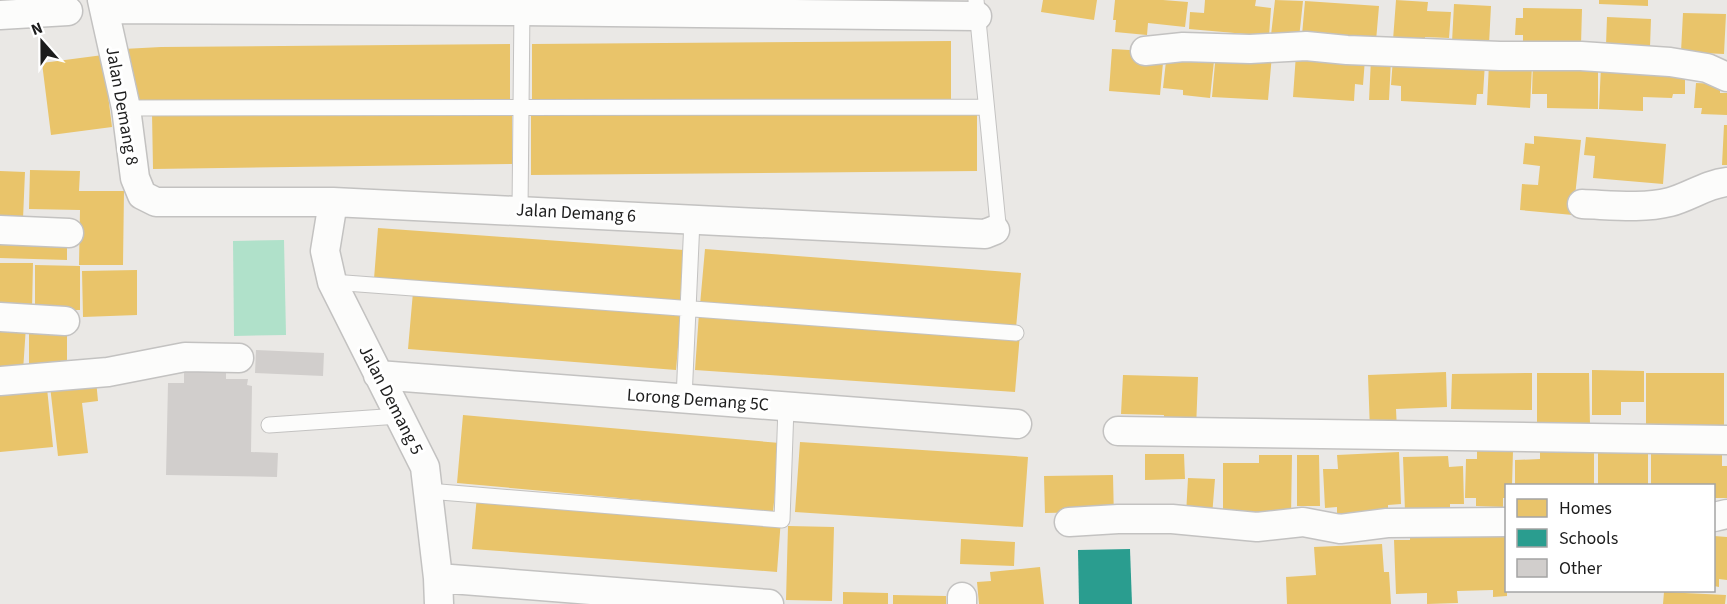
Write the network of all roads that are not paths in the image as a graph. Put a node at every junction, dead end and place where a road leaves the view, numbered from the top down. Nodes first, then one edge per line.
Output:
1 (103, 5) edge
2 (521, 5) edge
3 (976, 8) edge
4 (68, 11) dead end
5 (0, 15) edge
6 (1146, 51) dead end
7 (1727, 77) edge
8 (986, 107) junction
9 (126, 108) junction
10 (521, 108) junction
11 (1727, 182) edge
12 (156, 202) joint
13 (333, 202) junction
14 (1582, 204) dead end
15 (520, 210) junction
16 (692, 220) junction
17 (0, 230) edge
18 (995, 230) joint
19 (69, 233) dead end
20 (332, 282) junction
21 (688, 309) junction
22 (0, 317) edge
23 (65, 321) dead end
24 (1016, 333) dead end
25 (239, 358) dead end
26 (378, 375) junction
27 (0, 381) edge
28 (684, 399) junction
29 (786, 407) junction
30 (399, 416) junction
31 (1017, 424) dead end
32 (269, 425) dead end
33 (1118, 431) dead end
34 (1727, 440) edge
35 (428, 491) junction
36 (1069, 522) dead end
37 (1505, 522) edge
38 (438, 591) edge
39 (769, 604) edge

1 - 2 street
1 - 9 street, Jalan Demang 8
2 - 3 street
2 - 10 lane
3 - 8 lane
4 - 5 street
6 - 7 street
8 - 10 lane
8 - 18 lane
9 - 10 lane
9 - 12 street, Jalan Demang 8
10 - 15 lane
11 - 14 street
12 - 13 street, Jalan Demang 6
13 - 15 street, Jalan Demang 6
13 - 20 street, Jalan Demang 5
15 - 16 street, Jalan Demang 6
16 - 18 street, Jalan Demang 6
16 - 21 lane
17 - 19 street
20 - 21 lane
20 - 26 street, Jalan Demang 5
21 - 24 lane
21 - 28 lane
22 - 23 street
25 - 27 street
26 - 28 street, Lorong Demang 5C
26 - 30 street, Jalan Demang 5
28 - 29 street, Lorong Demang 5C
29 - 31 street, Lorong Demang 5C
29 - 35 lane
30 - 32 lane
30 - 35 street, Jalan Demang 5
33 - 34 street
35 - 38 street, Jalan Demang 5
36 - 37 street
38 - 39 street

